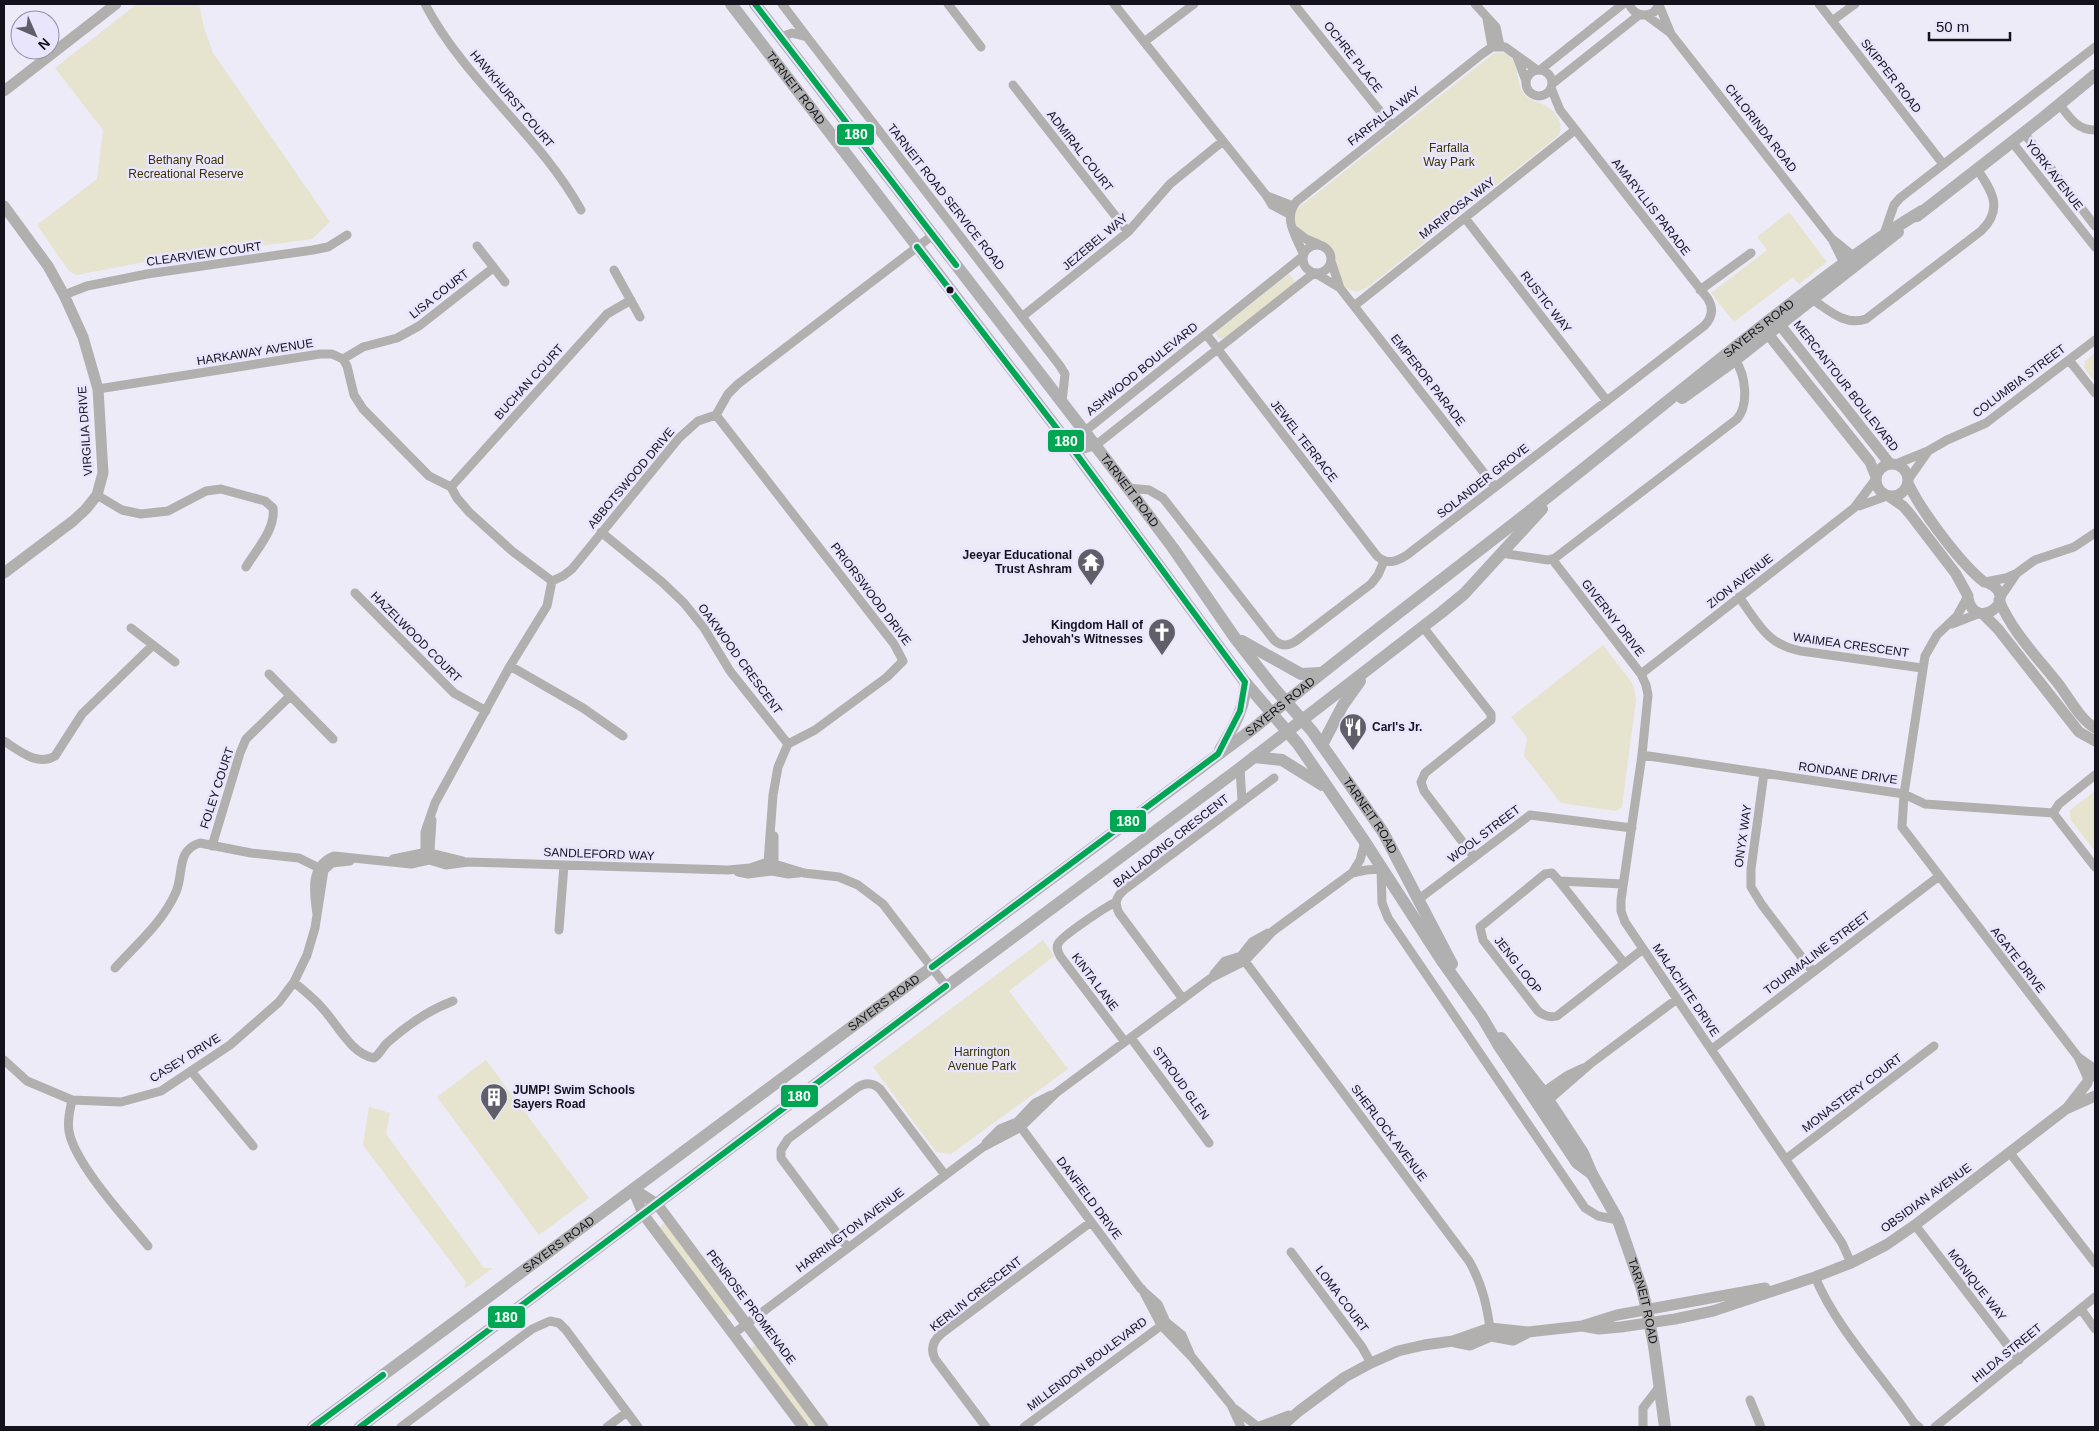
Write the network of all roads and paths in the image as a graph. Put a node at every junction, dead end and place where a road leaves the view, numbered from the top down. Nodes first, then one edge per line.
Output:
1 (116, 4) edge
2 (425, 4) edge
3 (730, 4) edge
4 (755, 4) edge
5 (782, 4) edge
6 (948, 4) edge
7 (1114, 4) edge
8 (1194, 4) edge
9 (1294, 4) edge
10 (1475, 4) edge
11 (1623, 4) edge
12 (1629, 4) edge
13 (1660, 4) edge
14 (1819, 4) edge
15 (1855, 4) edge
16 (1643, 15) junction
17 (1832, 21) junction
18 (1672, 34) junction
19 (781, 37) junction
20 (807, 37) junction
21 (1144, 42) junction
22 (981, 47) dead end
23 (1496, 47) junction
24 (2095, 47) edge
25 (1517, 57) junction
26 (1538, 70) junction
27 (2095, 75) edge
28 (1526, 81) junction
29 (1013, 86) dead end
30 (1551, 86) junction
31 (4, 91) edge
32 (1538, 97) junction
33 (2060, 105) junction
34 (1560, 110) junction
35 (1392, 126) junction
36 (1575, 130) junction
37 (2095, 130) edge
38 (2024, 133) junction
39 (1223, 141) junction
40 (2012, 142) junction
41 (851, 161) junction
42 (1943, 164) junction
43 (1978, 169) junction
44 (4, 206) edge
45 (581, 210) dead end
46 (1291, 210) junction
47 (1922, 211) junction
48 (1465, 218) junction
49 (2095, 226) edge
50 (1293, 229) junction
51 (1128, 232) junction
52 (1884, 234) junction
53 (347, 235) dead end
54 (933, 235) junction
55 (1320, 245) junction
56 (477, 246) dead end
57 (917, 247) junction
58 (2095, 248) edge
59 (1751, 253) dead end
60 (1303, 255) junction
61 (1331, 261) junction
62 (1852, 263) junction
63 (493, 268) junction
64 (614, 270) dead end
65 (1314, 273) junction
66 (505, 282) dead end
67 (1340, 288) junction
68 (1700, 290) junction
69 (64, 295) junction
70 (631, 300) junction
71 (1813, 300) junction
72 (1354, 306) junction
73 (1022, 316) junction
74 (640, 317) dead end
75 (1708, 322) joint
76 (1774, 323) junction
77 (1206, 334) junction
78 (1768, 334) junction
79 (2095, 340) edge
80 (1218, 349) junction
81 (1732, 356) junction
82 (343, 358) junction
83 (2069, 360) junction
84 (98, 389) junction
85 (2095, 393) edge
86 (1607, 401) junction
87 (1062, 402) junction
88 (716, 414) junction
89 (1085, 431) junction
90 (1096, 445) junction
91 (1928, 451) junction
92 (1075, 452) junction
93 (1893, 464) junction
94 (1875, 479) junction
95 (1570, 480) junction
96 (1908, 482) junction
97 (451, 487) junction
98 (1495, 487) junction
99 (1128, 488) junction
100 (97, 495) junction
101 (1888, 496) junction
102 (1854, 508) junction
103 (601, 532) junction
104 (2095, 533) edge
105 (1501, 553) junction
106 (1552, 560) junction
107 (1384, 561) junction
108 (246, 567) dead end
109 (4, 573) edge
110 (2017, 573) junction
111 (552, 581) junction
112 (1986, 582) junction
113 (355, 593) dead end
114 (1739, 597) junction
115 (1968, 597) junction
116 (2000, 599) junction
117 (1981, 613) junction
118 (1950, 625) junction
119 (1423, 627) junction
120 (131, 628) dead end
121 (1235, 638) junction
122 (152, 646) junction
123 (175, 662) dead end
124 (510, 666) junction
125 (1922, 668) junction
126 (1367, 670) junction
127 (1321, 673) junction
128 (269, 674) dead end
129 (1640, 674) junction
130 (1245, 682) junction
131 (1648, 695) joint
132 (290, 696) junction
133 (1285, 701) junction
134 (486, 711) junction
135 (1271, 714) junction
136 (1303, 720) junction
137 (2095, 728) edge
138 (1288, 731) junction
139 (623, 736) dead end
140 (333, 739) dead end
141 (4, 741) edge
142 (2095, 741) edge
143 (788, 744) junction
144 (1322, 745) junction
145 (1218, 754) junction
146 (1642, 755) junction
147 (1254, 757) junction
148 (1240, 768) junction
149 (1764, 773) junction
150 (2095, 775) edge
151 (1274, 778) dead end
152 (1326, 788) junction
153 (1904, 794) junction
154 (1242, 801) junction
155 (2053, 813) junction
156 (1632, 828) junction
157 (1365, 842) junction
158 (212, 846) junction
159 (428, 855) junction
160 (1474, 858) junction
161 (564, 865) junction
162 (771, 866) junction
163 (2095, 867) edge
164 (321, 869) junction
165 (1382, 869) junction
166 (1352, 873) junction
167 (1938, 877) junction
168 (1559, 880) junction
169 (1623, 884) junction
170 (1419, 899) junction
171 (1116, 902) junction
172 (559, 930) dead end
173 (1643, 949) junction
174 (1243, 959) junction
175 (1624, 963) junction
176 (115, 968) dead end
177 (932, 968) junction
178 (1813, 972) junction
179 (294, 982) junction
180 (946, 986) junction
181 (1183, 999) junction
182 (1677, 999) junction
183 (1470, 1000) junction
184 (452, 1001) dead end
185 (1128, 1040) junction
186 (1934, 1046) dead end
187 (1712, 1049) junction
188 (2078, 1057) junction
189 (4, 1060) edge
190 (2095, 1069) edge
191 (191, 1071) junction
192 (2090, 1078) edge
193 (2095, 1096) edge
194 (72, 1100) junction
195 (1542, 1100) junction
196 (2066, 1110) junction
197 (1019, 1124) junction
198 (1209, 1143) dead end
199 (253, 1146) dead end
200 (2010, 1153) junction
201 (1786, 1159) junction
202 (945, 1175) junction
203 (633, 1189) junction
204 (656, 1204) junction
205 (643, 1214) junction
206 (1618, 1220) junction
207 (1091, 1222) junction
208 (1915, 1225) junction
209 (148, 1246) dead end
210 (848, 1248) junction
211 (1291, 1252) dead end
212 (1852, 1263) junction
213 (2095, 1263) edge
214 (1815, 1277) junction
215 (2095, 1297) edge
216 (2081, 1309) junction
217 (1649, 1316) junction
218 (746, 1324) junction
219 (1163, 1324) junction
220 (2095, 1329) edge
221 (1491, 1332) junction
222 (733, 1334) junction
223 (2019, 1360) junction
224 (1371, 1363) junction
225 (1660, 1386) junction
226 (1750, 1400) dead end
227 (1231, 1405) junction
228 (1299, 1410) junction
229 (627, 1412) junction
230 (313, 1427) edge
231 (360, 1427) edge
232 (401, 1427) edge
233 (607, 1427) edge
234 (638, 1427) edge
235 (803, 1427) edge
236 (822, 1427) edge
237 (986, 1427) edge
238 (1024, 1427) edge
239 (1241, 1427) edge
240 (1259, 1427) edge
241 (1281, 1427) edge
242 (1643, 1427) edge
243 (1665, 1427) edge
244 (1761, 1427) edge
245 (1919, 1427) edge
246 (1935, 1427) edge

1 - 31 street
2 - 45 street, HAWKHURST COURT
3 - 41 main road, TARNEIT ROAD
4 - 19 main road, TARNEIT ROAD
5 - 20 street
6 - 22 street
7 - 21 street
8 - 21 street
9 - 35 street, OCHRE PLACE
10 - 23 street
11 - 26 street
12 - 16 street, CHLORINDA ROAD
13 - 16 street
13 - 18 street, CHLORINDA ROAD
14 - 17 street, SKIPPER ROAD
15 - 17 street
16 - 18 street, CHLORINDA ROAD
16 - 30 street
17 - 42 street, SKIPPER ROAD
18 - 62 street, CHLORINDA ROAD
19 - 20 street
19 - 41 main road
19 - 54 main road, TARNEIT ROAD
20 - 73 street, TARNEIT ROAD SERVICE ROAD
21 - 39 street
23 - 25 street
23 - 35 street, FARFALLA WAY
24 - 42 street
25 - 26 street
25 - 28 street
26 - 28 street
26 - 30 street
27 - 33 main road, SAYERS ROAD
28 - 32 street
29 - 51 street, ADMIRAL COURT
30 - 32 street
30 - 34 street, AMARYLLIS PARADE
32 - 34 street, AMARYLLIS PARADE
33 - 37 street
33 - 38 main road, SAYERS ROAD
34 - 36 street, AMARYLLIS PARADE
35 - 46 street, FARFALLA WAY
36 - 48 street, MARIPOSA WAY
36 - 68 street, AMARYLLIS PARADE
38 - 40 main road, SAYERS ROAD
38 - 49 street, YORK AVENUE
39 - 46 street
39 - 51 street, JEZEBEL WAY
40 - 43 main road, SAYERS ROAD
40 - 58 street, YORK AVENUE
41 - 57 main road, TARNEIT ROAD
42 - 52 street
43 - 47 main road, SAYERS ROAD
43 - 71 street, SAYERS ROAD
44 - 69 street, VIRGILIA DRIVE
46 - 50 street
47 - 52 main road, SAYERS ROAD
47 - 62 main road, SAYERS ROAD
48 - 72 street, MARIPOSA WAY
48 - 86 street, RUSTIC WAY
50 - 55 street
50 - 60 street
51 - 73 street, JEZEBEL WAY
52 - 62 main road, SAYERS ROAD
53 - 69 street, CLEARVIEW COURT
54 - 57 street
54 - 87 main road, TARNEIT ROAD
55 - 60 street
55 - 61 street
56 - 63 street
57 - 88 street
57 - 92 main road, TARNEIT ROAD
59 - 68 street
60 - 65 street
60 - 77 street, ASHWOOD BOULEVARD
61 - 65 street
61 - 67 street, EMPEROR PARADE
62 - 71 main road, SAYERS ROAD
62 - 76 main road, SAYERS ROAD
63 - 66 street
63 - 82 street, LISA COURT
64 - 70 street
65 - 67 street, EMPEROR PARADE
65 - 80 street
67 - 72 street, EMPEROR PARADE
68 - 75 street, AMARYLLIS PARADE
69 - 84 street, VIRGILIA DRIVE
70 - 74 street
70 - 97 street, BUCHAN COURT
71 - 76 main road, SAYERS ROAD
72 - 98 street, EMPEROR PARADE
73 - 87 street, TARNEIT ROAD SERVICE ROAD
75 - 86 street, SOLANDER GROVE
76 - 78 main road, SAYERS ROAD
76 - 81 main road, SAYERS ROAD
76 - 93 street, MERCANTOUR BOULEVARD
77 - 80 street, JEWEL TERRACE
77 - 89 street, ASHWOOD BOULEVARD
78 - 81 main road, SAYERS ROAD
78 - 94 street
79 - 83 street, COLUMBIA STREET
80 - 90 street
80 - 107 street, JEWEL TERRACE
81 - 95 main road, SAYERS ROAD
81 - 106 street, SAYERS ROAD
82 - 84 street, HARKAWAY AVENUE
82 - 97 street
83 - 85 street
83 - 91 street, COLUMBIA STREET
84 - 100 street, VIRGILIA DRIVE
86 - 98 street, SOLANDER GROVE
87 - 89 main road, TARNEIT ROAD
88 - 103 street, ABBOTSWOOD DRIVE
88 - 143 street, PRIORSWOOD DRIVE
89 - 90 main road, TARNEIT ROAD
89 - 92 street, ASHWOOD BOULEVARD
90 - 92 street
90 - 99 main road, TARNEIT ROAD
91 - 93 street, COLUMBIA STREET
91 - 96 street, COLUMBIA STREET
92 - 130 main road, TARNEIT ROAD
93 - 94 street
93 - 96 street
94 - 101 street
94 - 102 street, ZION AVENUE
95 - 105 main road, SAYERS ROAD
95 - 127 main road, SAYERS ROAD
96 - 101 street
96 - 112 street
97 - 111 street
98 - 107 street, SOLANDER GROVE
99 - 107 street
99 - 121 main road, TARNEIT ROAD
100 - 108 street
100 - 109 street, VIRGILIA DRIVE
101 - 102 street, ZION AVENUE
101 - 115 street
102 - 114 street, ZION AVENUE
103 - 111 street, ABBOTSWOOD DRIVE
103 - 143 street, OAKWOOD CRESCENT
104 - 110 street
105 - 106 street
105 - 119 main road, SAYERS ROAD
106 - 129 street, GIVERNY DRIVE
110 - 112 street
110 - 116 street
111 - 124 street
112 - 115 street
112 - 116 street
113 - 134 street, HAZELWOOD COURT
114 - 125 street, WAIMEA CRESCENT
114 - 129 street, ZION AVENUE
115 - 117 street
115 - 118 street
116 - 117 street
116 - 137 street
117 - 118 street
117 - 142 street
118 - 125 street, AGATE DRIVE
119 - 126 main road, SAYERS ROAD
119 - 160 street
120 - 122 street
121 - 127 main road
121 - 133 main road, TARNEIT ROAD
122 - 123 street
122 - 141 street
124 - 134 street
124 - 139 street
125 - 153 street, AGATE DRIVE
126 - 136 main road, SAYERS ROAD
126 - 144 main road
127 - 133 main road, SAYERS ROAD
128 - 132 street
129 - 131 street, GIVERNY DRIVE
130 - 135 main road, TARNEIT ROAD
130 - 145 main road
131 - 146 street, MALACHITE DRIVE
132 - 140 street
132 - 158 street, FOLEY COURT
133 - 135 main road, SAYERS ROAD
133 - 136 main road, TARNEIT ROAD
134 - 159 street
135 - 138 main road, TARNEIT ROAD
135 - 145 main road, SAYERS ROAD
136 - 138 main road, SAYERS ROAD
136 - 144 main road, TARNEIT ROAD
138 - 147 main road, SAYERS ROAD
138 - 152 main road, TARNEIT ROAD
143 - 162 street
144 - 170 main road, TARNEIT ROAD
145 - 177 main road, SAYERS ROAD
146 - 149 street, RONDANE DRIVE
146 - 156 street, MALACHITE DRIVE
147 - 148 main road, SAYERS ROAD
147 - 152 main road
148 - 154 street, BALLADONG CRESCENT
148 - 180 main road, SAYERS ROAD
149 - 153 street, RONDANE DRIVE
149 - 178 street, ONYX WAY
150 - 155 street
151 - 154 street, BALLADONG CRESCENT
152 - 157 main road, TARNEIT ROAD
153 - 155 street, RONDANE DRIVE
153 - 167 street, AGATE DRIVE
154 - 171 street, BALLADONG CRESCENT
155 - 163 street
156 - 160 street, WOOL STREET
156 - 169 street, MALACHITE DRIVE
157 - 165 main road, TARNEIT ROAD
157 - 166 street, HARRINGTON AVENUE
158 - 164 street
158 - 176 street
159 - 161 street, SANDLEFORD WAY
159 - 164 street, SANDLEFORD WAY
160 - 170 street, WOOL STREET
161 - 162 street, SANDLEFORD WAY
161 - 172 street
162 - 177 street, SANDLEFORD WAY
164 - 179 street, CASEY DRIVE
165 - 166 street, HARRINGTON AVENUE
165 - 183 main road, TARNEIT ROAD
165 - 206 street, TARNEIT ROAD
166 - 174 street, HARRINGTON AVENUE
167 - 178 street, TOURMALINE STREET
167 - 188 street, AGATE DRIVE
168 - 169 street, JENG LOOP
168 - 175 street
168 - 175 street, JENG LOOP
169 - 173 street, MALACHITE DRIVE
170 - 183 main road, TARNEIT ROAD
171 - 181 street, BALLADONG CRESCENT
171 - 185 street, KINTA LANE
173 - 175 street, JENG LOOP
173 - 182 street, MALACHITE DRIVE
174 - 181 street, HARRINGTON AVENUE
174 - 221 street, SHERLOCK AVENUE
177 - 180 street, SANDLEFORD WAY
177 - 203 main road, SAYERS ROAD
178 - 187 street, TOURMALINE STREET
179 - 184 street
179 - 191 street, CASEY DRIVE
180 - 204 main road, SAYERS ROAD
181 - 185 street, HARRINGTON AVENUE
182 - 187 street, MALACHITE DRIVE
182 - 195 street
183 - 195 main road, TARNEIT ROAD
185 - 197 street, HARRINGTON AVENUE
185 - 198 street, STROUD GLEN
186 - 201 street, MONASTERY COURT
187 - 201 street, MALACHITE DRIVE
188 - 190 street, AGATE DRIVE
188 - 192 street, AGATE DRIVE
189 - 194 street, CASEY DRIVE
191 - 194 street, CASEY DRIVE
191 - 199 street
192 - 193 street
192 - 196 street, OBSIDIAN AVENUE
193 - 196 street, OBSIDIAN AVENUE
194 - 209 street
195 - 206 main road, TARNEIT ROAD
196 - 200 street, OBSIDIAN AVENUE
197 - 202 street, HARRINGTON AVENUE
197 - 207 street, DANFIELD DRIVE
200 - 208 street, OBSIDIAN AVENUE
200 - 213 street
201 - 212 street, MALACHITE DRIVE
202 - 210 street, HARRINGTON AVENUE
202 - 210 street
203 - 204 street
203 - 205 street
203 - 230 main road, SAYERS ROAD
204 - 205 main road, SAYERS ROAD
204 - 218 street, PENROSE PROMENADE
205 - 222 street
205 - 231 main road, SAYERS ROAD
206 - 217 main road, TARNEIT ROAD
207 - 219 street, DANFIELD DRIVE
207 - 237 street, KERLIN CRESCENT
208 - 212 street, OBSIDIAN AVENUE
208 - 223 street, MONIQUE WAY
210 - 218 street, HARRINGTON AVENUE
211 - 224 street, LOMA COURT
212 - 214 street, OBSIDIAN AVENUE
214 - 217 street, OBSIDIAN AVENUE
214 - 245 street
215 - 216 street, HILDA STREET
216 - 220 street
216 - 223 street, HILDA STREET
217 - 221 street, OBSIDIAN AVENUE
217 - 225 main road, TARNEIT ROAD
218 - 222 street, HARRINGTON AVENUE
218 - 236 street, PENROSE PROMENADE
219 - 227 street, DANFIELD DRIVE
219 - 238 street, MILLENDON BOULEVARD
221 - 224 street
222 - 235 street
223 - 246 street, HILDA STREET
224 - 228 street
225 - 242 street
225 - 243 main road, TARNEIT ROAD
226 - 244 street
227 - 239 street, DANFIELD DRIVE
227 - 240 street, DANFIELD DRIVE
228 - 240 street
228 - 241 street
229 - 232 street
229 - 233 street
229 - 234 street

